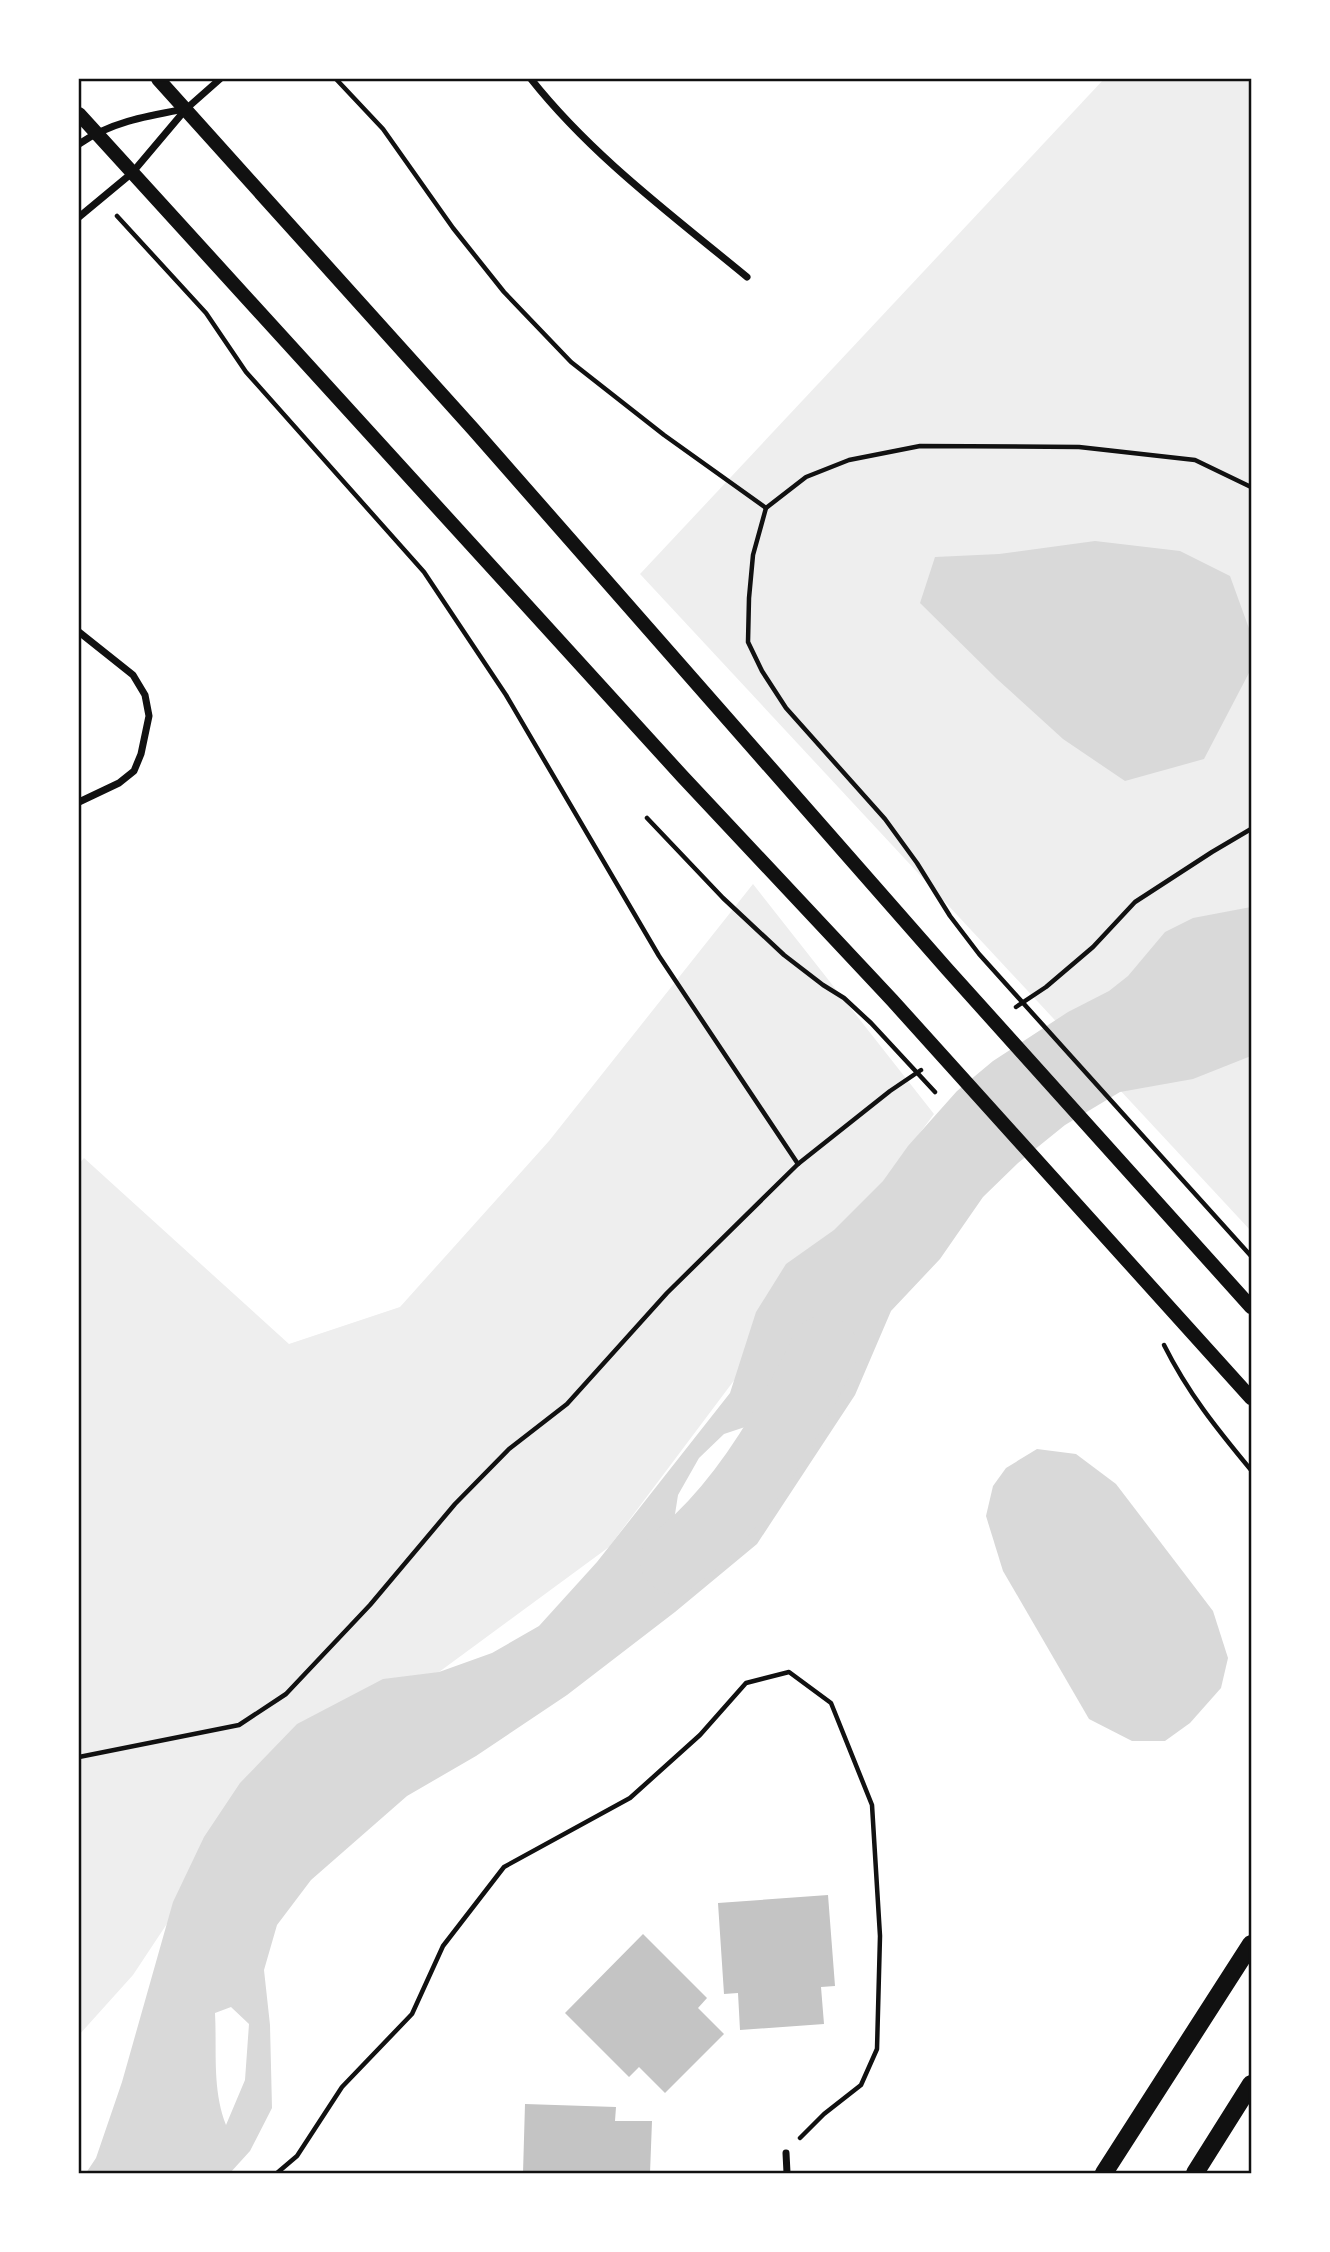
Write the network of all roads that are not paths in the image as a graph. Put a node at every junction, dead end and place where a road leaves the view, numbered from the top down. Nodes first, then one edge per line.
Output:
1 (158, 79) edge
2 (220, 79) edge
3 (531, 79) edge
4 (186, 109) junction
5 (79, 114) edge
6 (95, 133) junction
7 (79, 144) edge
8 (132, 173) junction
9 (79, 218) edge
10 (747, 277) dead end
11 (79, 632) edge
12 (79, 802) edge
13 (1251, 1307) edge
14 (1251, 1398) edge
15 (1251, 1944) edge
16 (1251, 2084) edge
17 (786, 2153) road end
18 (787, 2173) edge
19 (1104, 2173) edge
20 (1195, 2173) edge

1 - 4 main road
2 - 4 street
3 - 10 street
4 - 6 street
4 - 8 street
4 - 13 main road
5 - 6 main road
6 - 7 street
6 - 8 main road
8 - 9 street
8 - 14 main road
11 - 12 street
15 - 19 main road
16 - 20 main road
17 - 18 street

